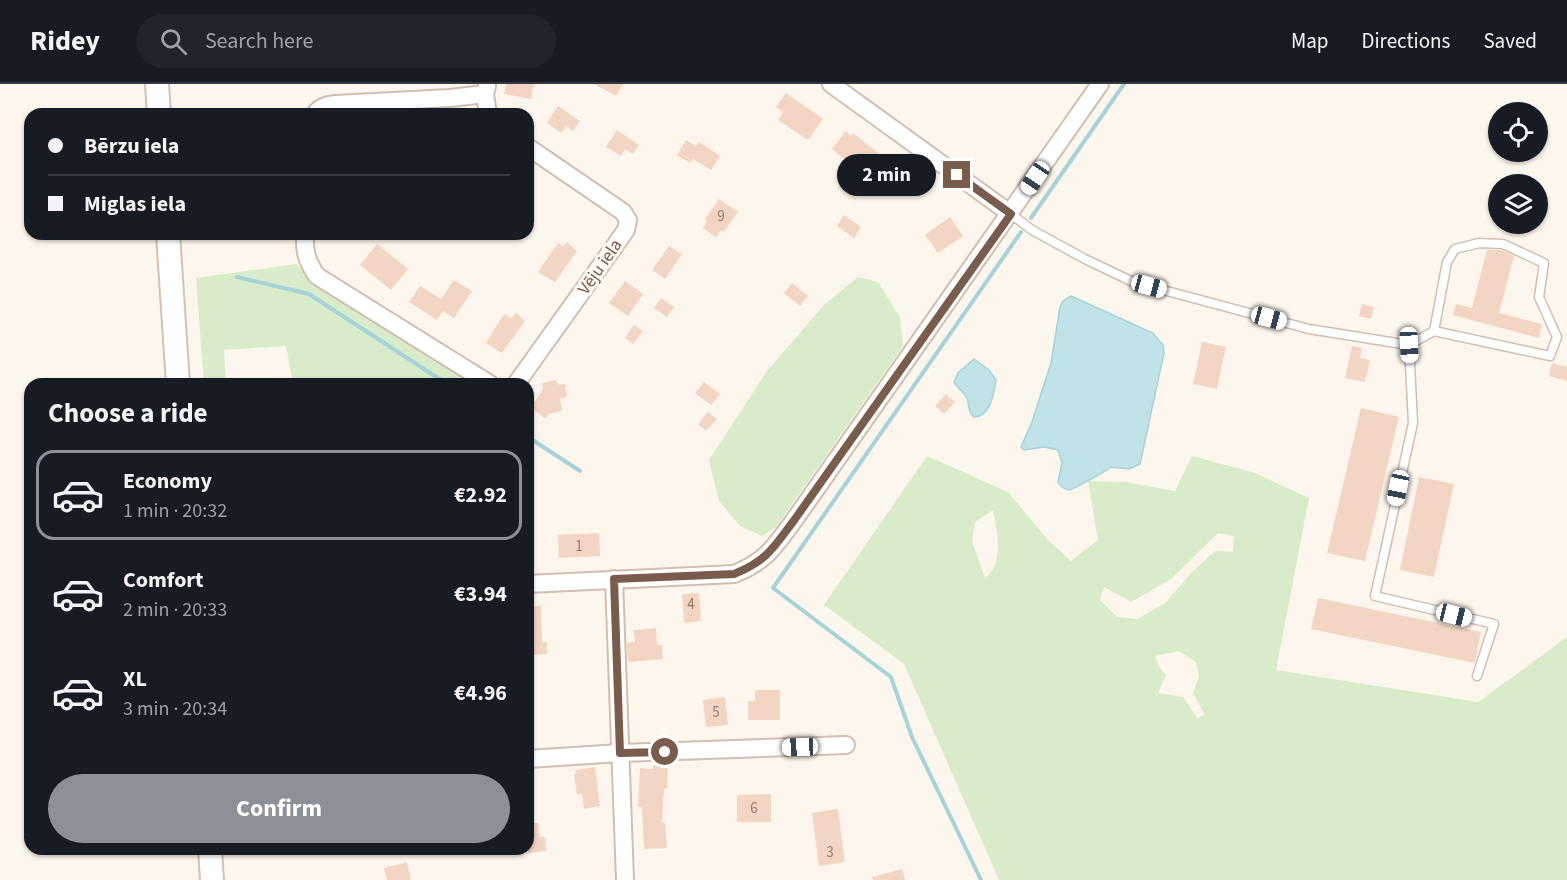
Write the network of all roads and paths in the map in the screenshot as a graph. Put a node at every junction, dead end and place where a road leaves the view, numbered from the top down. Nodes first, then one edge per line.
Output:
1 (158, 84) edge
2 (831, 84) edge
3 (1100, 84) edge
4 (486, 89) edge
5 (159, 108) edge
6 (321, 108) edge
7 (488, 108) edge
8 (534, 151) edge
9 (1011, 214) junction
10 (168, 240) edge
11 (304, 240) edge
12 (1434, 331) junction
13 (1409, 345) junction
14 (178, 378) edge
15 (480, 378) edge
16 (520, 378) edge
17 (614, 579) junction
18 (534, 585) edge
19 (1478, 676) dead end
20 (846, 745) dead end
21 (620, 753) junction
22 (534, 759) edge
23 (210, 855) edge
24 (212, 880) edge
25 (626, 880) edge

1 - 5 main road
2 - 9 street
3 - 9 street
4 - 6 street
4 - 7 street
8 - 16 street, Vēju iela
9 - 13 lane
9 - 17 street
10 - 14 main road
11 - 15 street
12 - 12 lane
12 - 13 lane
13 - 19 lane
17 - 18 street
17 - 21 street
20 - 21 street
21 - 22 street
21 - 25 street
23 - 24 main road

